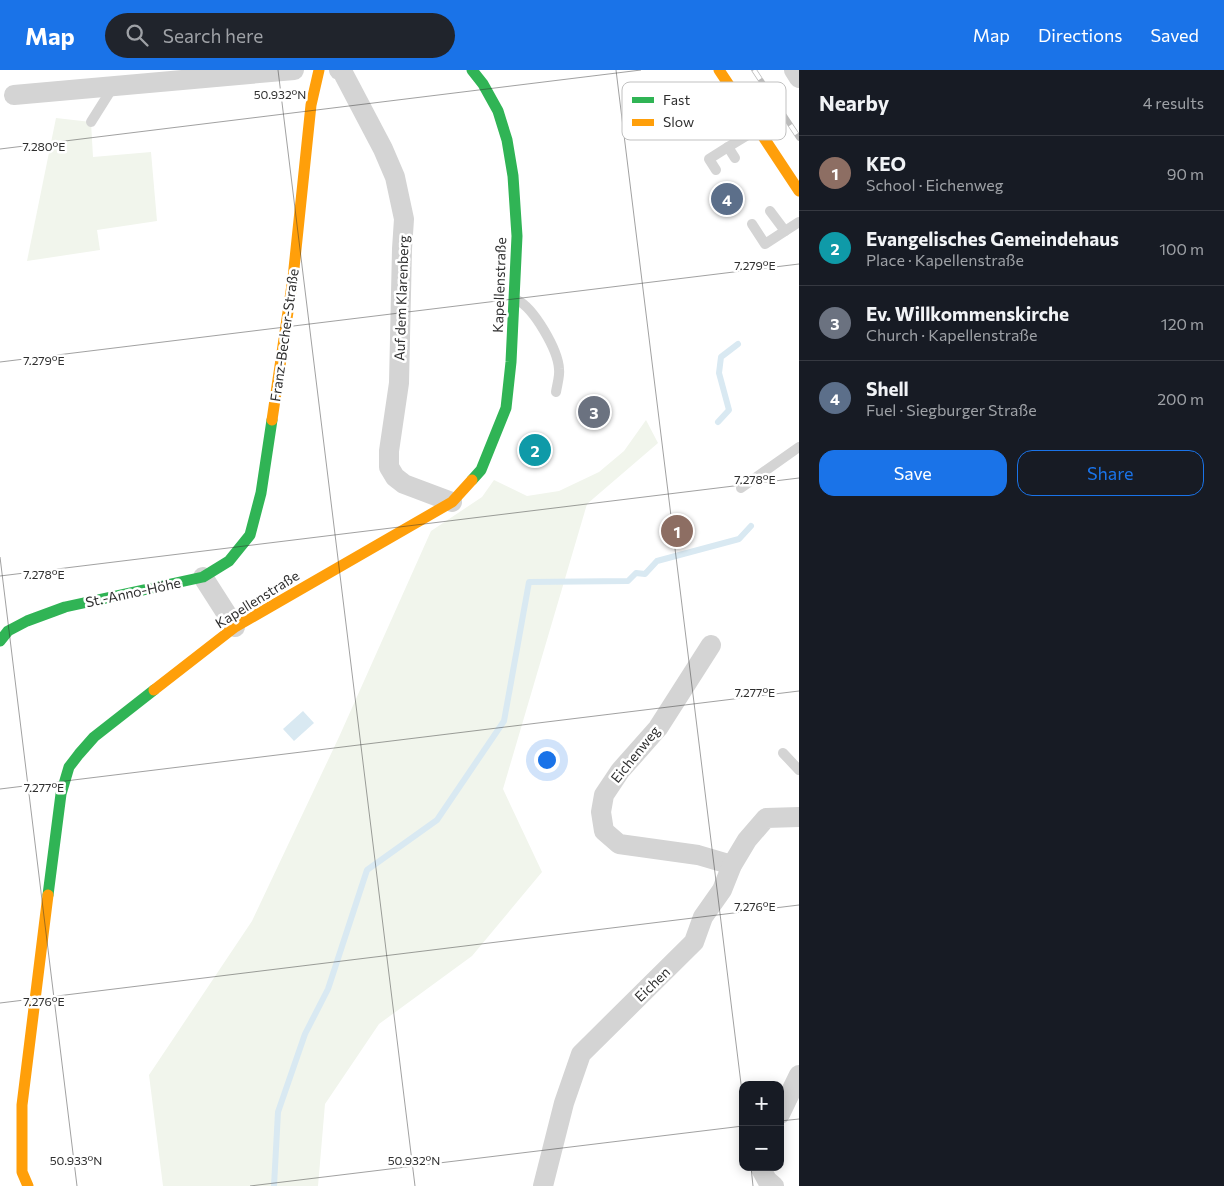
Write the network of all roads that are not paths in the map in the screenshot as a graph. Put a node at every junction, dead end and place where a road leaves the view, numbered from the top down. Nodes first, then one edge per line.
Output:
1 (294, 70) edge
2 (318, 70) edge
3 (339, 70) edge
4 (472, 70) edge
5 (719, 70) edge
6 (794, 70) edge
7 (799, 78) edge
8 (727, 82) edge
9 (114, 86) junction
10 (14, 95) dead end
11 (91, 122) dead end
12 (740, 140) edge
13 (764, 140) edge
14 (728, 148) junction
15 (735, 158) dead end
16 (716, 170) dead end
17 (799, 191) edge
18 (770, 211) dead end
19 (799, 222) edge
20 (752, 224) dead end
21 (784, 231) junction
22 (515, 299) junction
23 (556, 392) dead end
24 (799, 447) edge
25 (741, 488) dead end
26 (452, 502) junction
27 (203, 577) junction
28 (236, 627) junction
29 (3, 630) edge
30 (711, 645) dead end
31 (783, 753) dead end
32 (799, 770) edge
33 (799, 817) edge
34 (732, 865) junction
35 (799, 1075) edge
36 (784, 1106) edge
37 (762, 1171) edge
38 (28, 1186) edge
39 (543, 1186) edge
40 (774, 1186) edge

1 - 9 street
2 - 27 street, Franz-Becher-Straße
3 - 26 street, Auf dem Klarenberg
4 - 22 street, Kapellenstraße
5 - 8 street
6 - 7 street
9 - 10 street
9 - 11 lane
12 - 14 lane
13 - 17 street
14 - 15 lane
14 - 16 lane
18 - 21 lane
19 - 21 lane
20 - 21 lane
22 - 23 lane
22 - 26 street, Kapellenstraße
24 - 25 lane
26 - 28 street, Kapellenstraße
27 - 28 street
27 - 29 street, St.-Anno-Höhe
28 - 38 street, Kapellenstraße
30 - 34 street, Eichenweg
31 - 32 lane
33 - 34 street, Eichen
34 - 39 street, Eichen
35 - 36 street
37 - 40 street

